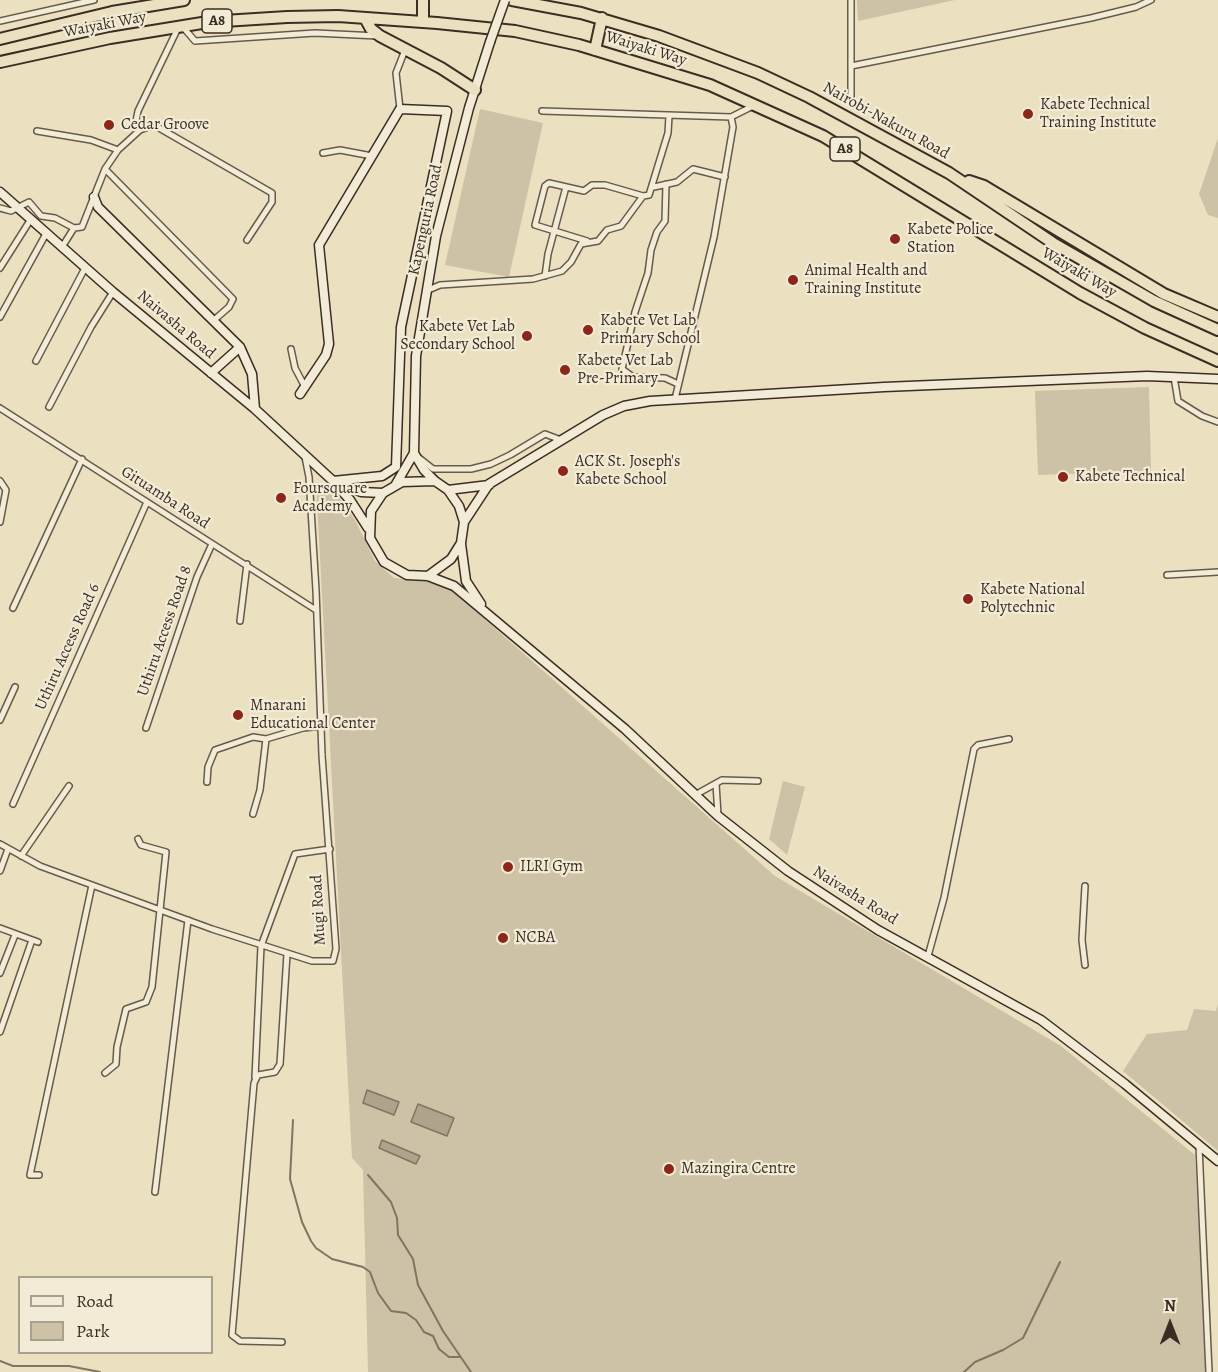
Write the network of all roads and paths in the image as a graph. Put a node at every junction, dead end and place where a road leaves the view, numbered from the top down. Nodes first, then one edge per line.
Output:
1 (94, 0) edge
2 (184, 0) edge
3 (423, 0) edge
4 (505, 0) edge
5 (512, 0) edge
6 (851, 0) edge
7 (1151, 0) edge
8 (365, 18) junction
9 (602, 18) junction
10 (0, 21) edge
11 (423, 22) junction
12 (180, 26) junction
13 (380, 36) junction
14 (0, 39) edge
15 (405, 48) junction
16 (595, 50) junction
17 (0, 62) edge
18 (851, 66) junction
19 (475, 90) junction
20 (850, 96) dead end
21 (757, 104) junction
22 (400, 109) junction
23 (542, 111) dead end
24 (669, 116) junction
25 (731, 117) junction
26 (140, 130) junction
27 (37, 131) dead end
28 (118, 150) junction
29 (323, 153) dead end
30 (372, 156) junction
31 (105, 169) junction
32 (949, 173) junction
33 (725, 177) junction
34 (666, 184) junction
35 (566, 187) junction
36 (654, 187) junction
37 (0, 192) edge
38 (643, 196) junction
39 (94, 197) junction
40 (16, 207) junction
41 (0, 208) edge
42 (31, 219) junction
43 (74, 228) junction
44 (555, 231) junction
45 (47, 232) junction
46 (247, 240) dead end
47 (587, 242) junction
48 (62, 247) junction
49 (0, 268) edge
50 (85, 268) junction
51 (545, 276) junction
52 (426, 291) junction
53 (113, 292) junction
54 (0, 317) edge
55 (1218, 317) edge
56 (213, 321) junction
57 (1218, 330) edge
58 (240, 347) junction
59 (291, 349) dead end
60 (400, 354) junction
61 (416, 356) junction
62 (36, 361) dead end
63 (1218, 361) edge
64 (211, 373) junction
65 (1174, 377) junction
66 (1218, 380) edge
67 (678, 384) junction
68 (302, 391) joint
69 (675, 399) junction
70 (49, 407) dead end
71 (2, 409) edge
72 (255, 409) junction
73 (0, 417) edge
74 (1218, 422) edge
75 (561, 440) junction
76 (414, 453) junction
77 (304, 456) junction
78 (82, 459) junction
79 (331, 480) junction
80 (0, 481) edge
81 (435, 481) junction
82 (396, 484) junction
83 (489, 484) junction
84 (448, 490) junction
85 (383, 493) junction
86 (147, 502) junction
87 (0, 522) edge
88 (464, 522) junction
89 (369, 528) junction
90 (461, 543) junction
91 (212, 544) junction
92 (247, 564) junction
93 (1218, 572) edge
94 (1167, 574) dead end
95 (428, 576) junction
96 (13, 608) dead end
97 (316, 610) junction
98 (240, 621) dead end
99 (499, 623) junction
100 (15, 687) dead end
101 (0, 720) edge
102 (323, 726) junction
103 (146, 728) dead end
104 (266, 739) junction
105 (1009, 739) dead end
106 (758, 781) dead end
107 (207, 782) dead end
108 (716, 784) junction
109 (69, 786) dead end
110 (695, 795) junction
111 (13, 804) dead end
112 (253, 814) dead end
113 (718, 816) junction
114 (138, 839) dead end
115 (0, 844) edge
116 (8, 849) junction
117 (330, 849) junction
118 (21, 856) junction
119 (0, 871) edge
120 (92, 885) junction
121 (1085, 886) dead end
122 (161, 910) junction
123 (188, 920) junction
124 (0, 928) edge
125 (15, 935) junction
126 (261, 946) junction
127 (287, 954) junction
128 (928, 956) junction
129 (1085, 965) dead end
130 (0, 973) edge
131 (0, 1032) edge
132 (105, 1073) dead end
133 (255, 1078) junction
134 (1199, 1146) junction
135 (1218, 1161) edge
136 (39, 1175) dead end
137 (155, 1192) dead end
138 (282, 1342) dead end
139 (1209, 1372) edge

1 - 10 street
2 - 14 highway, A8
3 - 11 highway
4 - 19 street, Kapenguria Road, bridge
5 - 9 highway, Nairobi-Nakuru Road / A8
6 - 18 street
7 - 18 street
8 - 11 highway, Waiyaki Way / A8
8 - 12 highway, Waiyaki Way / A8
8 - 13 highway
9 - 16 highway
9 - 32 highway, Nairobi-Nakuru Road / A8
11 - 16 highway, Waiyaki Way / A8
12 - 13 street
12 - 17 highway, Waiyaki Way / A8
12 - 26 street
13 - 15 highway
15 - 19 highway
15 - 22 street
16 - 21 highway, Waiyaki Way / A8
18 - 20 street
19 - 52 street, Kapenguria Road
21 - 25 street
21 - 63 highway, Waiyaki Way / A8
22 - 30 street
22 - 60 street
23 - 24 street
24 - 25 street
24 - 36 street
25 - 33 street
26 - 28 street
26 - 46 street
27 - 28 street
28 - 31 street
29 - 30 street
30 - 68 street
31 - 39 street
31 - 56 street
32 - 55 highway
32 - 57 highway, Nairobi-Nakuru Road / A8
33 - 34 street
33 - 67 street
34 - 36 street
34 - 67 street
35 - 38 street
35 - 44 street
35 - 44 street
36 - 38 street
37 - 40 street, Naivasha Road
38 - 47 street
39 - 43 street
39 - 56 street
40 - 41 street
40 - 42 street, Naivasha Road
40 - 43 street
42 - 45 street, Naivasha Road
42 - 49 street
43 - 48 street
44 - 47 street
44 - 51 street
45 - 48 street, Naivasha Road
45 - 54 street
47 - 51 street
48 - 50 street, Naivasha Road
50 - 53 street, Naivasha Road
50 - 62 street
51 - 52 street
52 - 61 street, Kapenguria Road
53 - 64 street, Naivasha Road
53 - 70 street
56 - 58 street
58 - 64 street
58 - 72 street
59 - 68 street
60 - 61 street
60 - 79 street
61 - 76 street, Kapenguria Road
64 - 72 street, Naivasha Road
65 - 66 street
65 - 69 street
65 - 74 street
67 - 69 street
69 - 75 street
71 - 73 street
71 - 78 street, Gituamba Road
72 - 77 street, Naivasha Road
75 - 76 street
75 - 83 street
76 - 81 street
76 - 82 street, Kapenguria Road
77 - 79 street, Naivasha Road
77 - 97 street, Mugi Road
78 - 86 street, Gituamba Road
78 - 96 street
79 - 85 street
79 - 89 street
80 - 87 street
81 - 82 street
81 - 84 street
82 - 85 street
83 - 84 street
83 - 88 street
84 - 88 street
85 - 89 street
86 - 91 street, Gituamba Road
86 - 111 street, Uthiru Access Road 6
88 - 90 street
89 - 95 street
90 - 95 street
90 - 99 street, Naivasha Road
91 - 92 street, Gituamba Road
91 - 103 street, Uthiru Access Road 8
92 - 97 street, Gituamba Road
92 - 98 street
93 - 94 street
95 - 99 street, Naivasha Road
97 - 102 street, Mugi Road
99 - 110 street, Naivasha Road
100 - 101 street
102 - 104 street
102 - 117 street, Mugi Road
104 - 107 street
104 - 112 street
105 - 128 street
106 - 108 street
108 - 110 street
108 - 113 street
109 - 118 street
110 - 113 street, Naivasha Road
113 - 128 street, Naivasha Road
114 - 122 street
115 - 116 street, Mugi Road
116 - 118 street, Mugi Road
116 - 119 street
117 - 126 street
117 - 127 street, Mugi Road
118 - 120 street, Mugi Road
120 - 122 street, Mugi Road
120 - 136 street
121 - 129 street
122 - 123 street, Mugi Road
122 - 132 street
123 - 126 street, Mugi Road
123 - 137 street
124 - 125 street
125 - 130 street
125 - 131 street
126 - 127 street, Mugi Road
126 - 133 street
127 - 133 street
128 - 134 street, Naivasha Road
133 - 138 street
134 - 135 street, Naivasha Road
134 - 139 street

